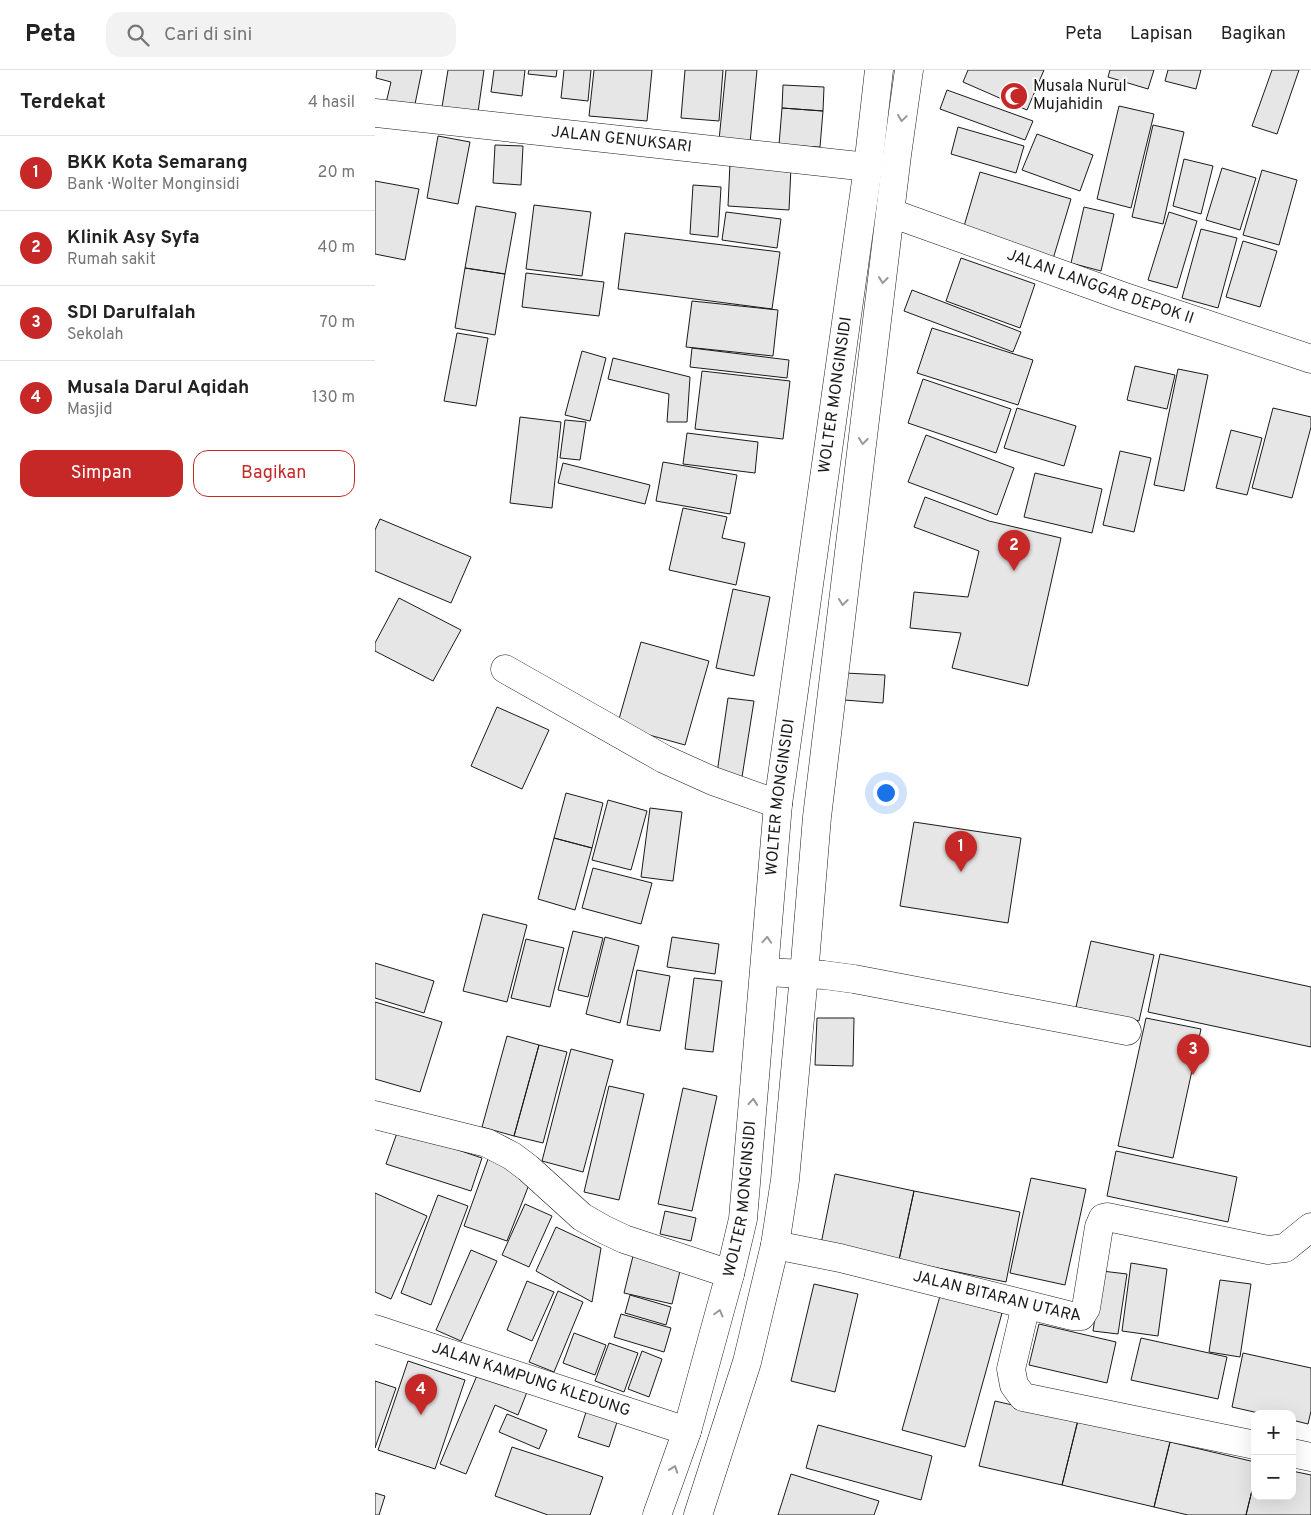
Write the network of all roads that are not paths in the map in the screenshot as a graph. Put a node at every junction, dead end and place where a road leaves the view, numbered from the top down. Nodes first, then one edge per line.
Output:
1 (879, 70) edge
2 (909, 70) edge
3 (375, 113) edge
4 (868, 167) junction
5 (891, 213) junction
6 (1311, 360) edge
7 (505, 669) dead end
8 (778, 804) junction
9 (765, 972) junction
10 (814, 975) junction
11 (1127, 1032) dead end
12 (375, 1115) edge
13 (1311, 1227) edge
14 (786, 1247) junction
15 (730, 1274) junction
16 (1026, 1305) junction
17 (375, 1329) edge
18 (687, 1431) junction
19 (1251, 1445) edge
20 (1296, 1454) edge
21 (1311, 1457) edge
22 (657, 1515) edge
23 (698, 1515) edge

1 - 4 main road, WOLTER MONGINSIDI
2 -> 5 main road, WOLTER MONGINSIDI
3 - 4 main road, JALAN GENUKSARI
4 - 8 main road, WOLTER MONGINSIDI
5 - 6 main road, JALAN LANGGAR DEPOK II
5 -> 10 main road, WOLTER MONGINSIDI
7 - 8 main road
9 -> 8 main road, WOLTER MONGINSIDI
9 - 10 main road
15 -> 9 main road, WOLTER MONGINSIDI
10 - 11 main road
10 - 14 main road, WOLTER MONGINSIDI
12 - 15 main road
13 - 16 main road, JALAN BITARAN UTARA
14 - 16 main road, JALAN BITARAN UTARA
14 - 23 main road, WOLTER MONGINSIDI
18 -> 15 main road, WOLTER MONGINSIDI
16 - 19 main road
17 - 18 main road, JALAN KAMPUNG KLEDUNG
22 -> 18 main road, WOLTER MONGINSIDI
20 - 21 main road

